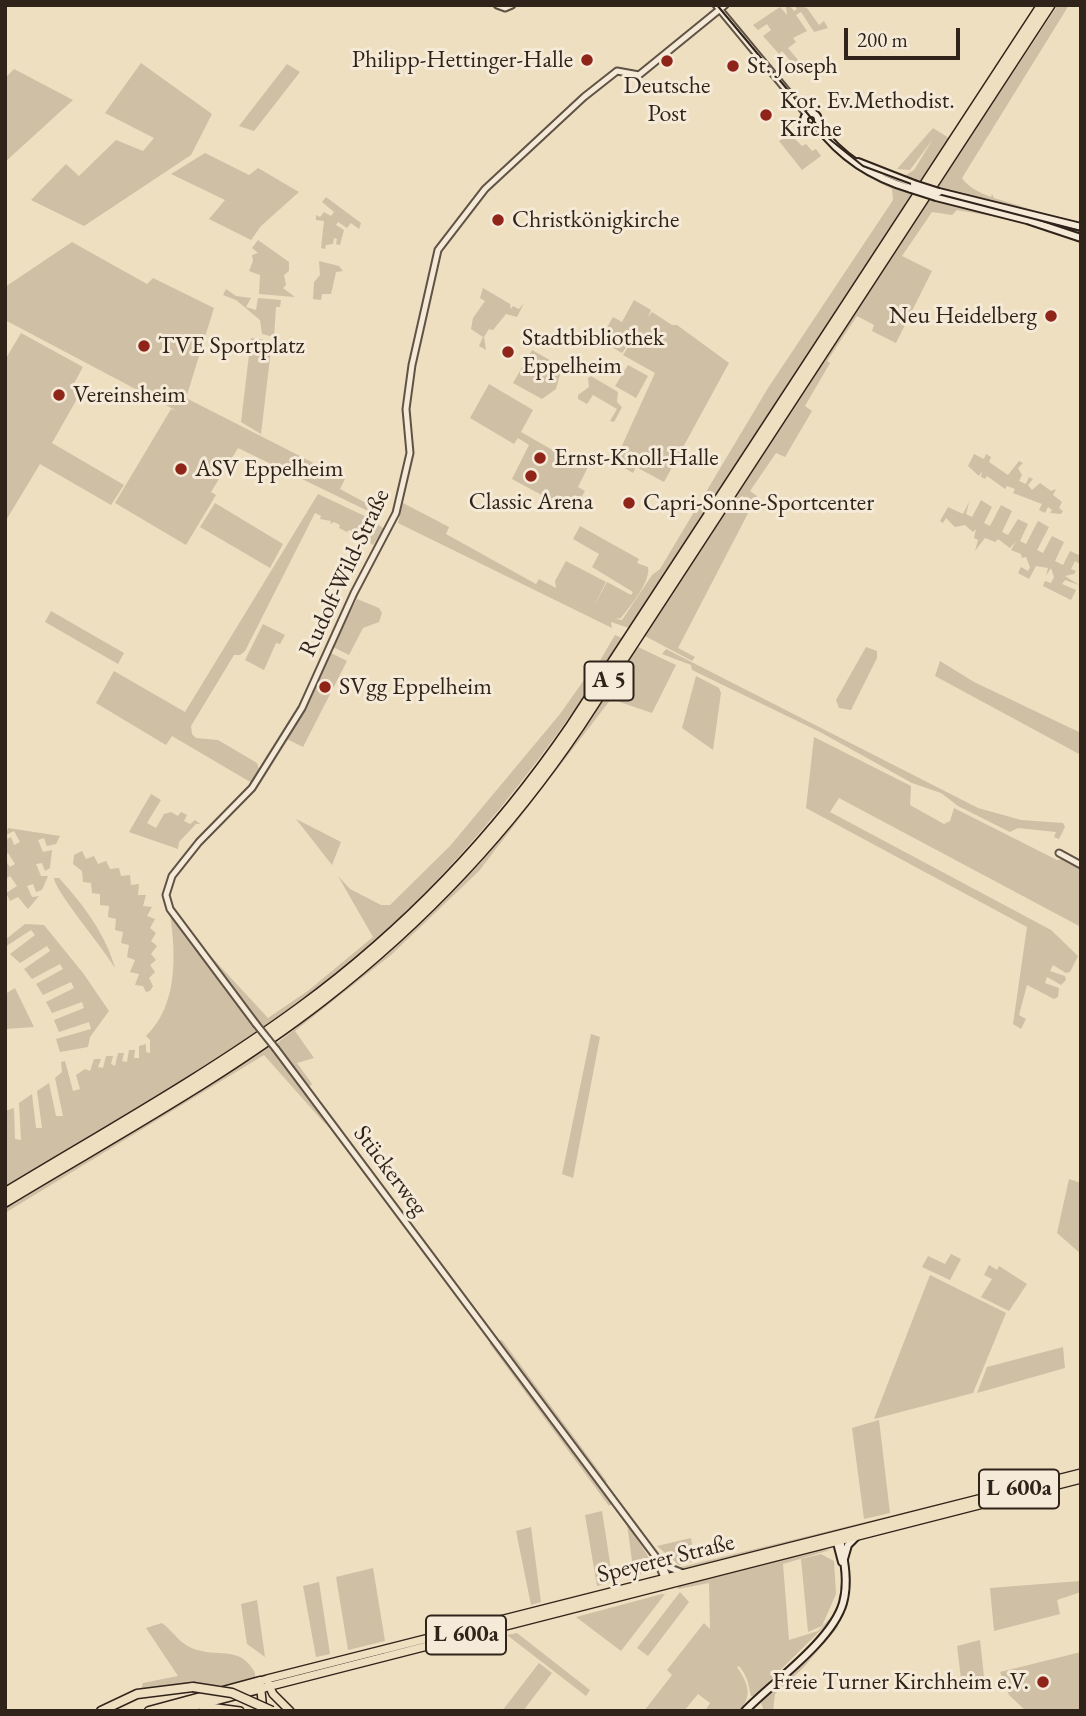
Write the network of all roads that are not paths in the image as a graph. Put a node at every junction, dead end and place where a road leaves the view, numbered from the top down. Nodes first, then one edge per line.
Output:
1 (497, 5) edge
2 (1042, 5) edge
3 (1050, 5) edge
4 (510, 7) edge
5 (720, 7) edge
6 (807, 115) joint
7 (938, 195) junction
8 (1081, 227) edge
9 (1081, 238) edge
10 (234, 808) joint
11 (1059, 853) dead end
12 (1081, 864) edge
13 (5, 1194) edge
14 (5, 1202) edge
15 (1081, 1473) edge
16 (1081, 1479) edge
17 (857, 1536) junction
18 (838, 1538) junction
19 (817, 1546) junction
20 (838, 1555) junction
21 (656, 1556) junction
22 (662, 1564) junction
23 (844, 1565) junction
24 (686, 1574) junction
25 (667, 1581) junction
26 (265, 1684) junction
27 (191, 1707) junction
28 (101, 1711) edge
29 (149, 1711) edge
30 (175, 1711) edge
31 (240, 1711) edge
32 (262, 1711) edge
33 (272, 1711) edge
34 (290, 1711) edge
35 (746, 1711) edge

1 - 4 street
2 - 13 highway, A 5
3 - 14 highway, A 5
5 - 6 street
5 - 10 street, Rudolf-Wild-Straße
6 - 7 main road, bridge
7 - 8 main road
7 - 9 main road
10 - 21 street, Stückerweg, bridge
11 - 12 street
15 - 18 main road, Speyerer Straße / L 600a
16 - 17 main road, Speyerer Straße / L 600a
17 - 18 main road, Speyerer Straße / L 600a
17 - 23 main road
18 - 19 main road, Speyerer Straße / L 600a
18 - 20 main road
18 - 23 main road
18 - 24 main road, Speyerer Straße / L 600a
19 - 20 main road
19 - 25 main road, Speyerer Straße / L 600a
20 - 23 main road
21 - 22 street, Stückerweg
21 - 25 street, Stückerweg
22 - 24 street
22 - 25 street, Stückerweg
23 - 35 main road
24 - 25 main road, Speyerer Straße / L 600a
25 - 26 main road, Speyerer Straße / L 600a
26 - 27 highway, L 600a
26 - 29 highway, L 600a
26 - 32 main road
26 - 34 main road
27 - 30 highway
27 - 31 main road
28 - 33 highway, bridge

